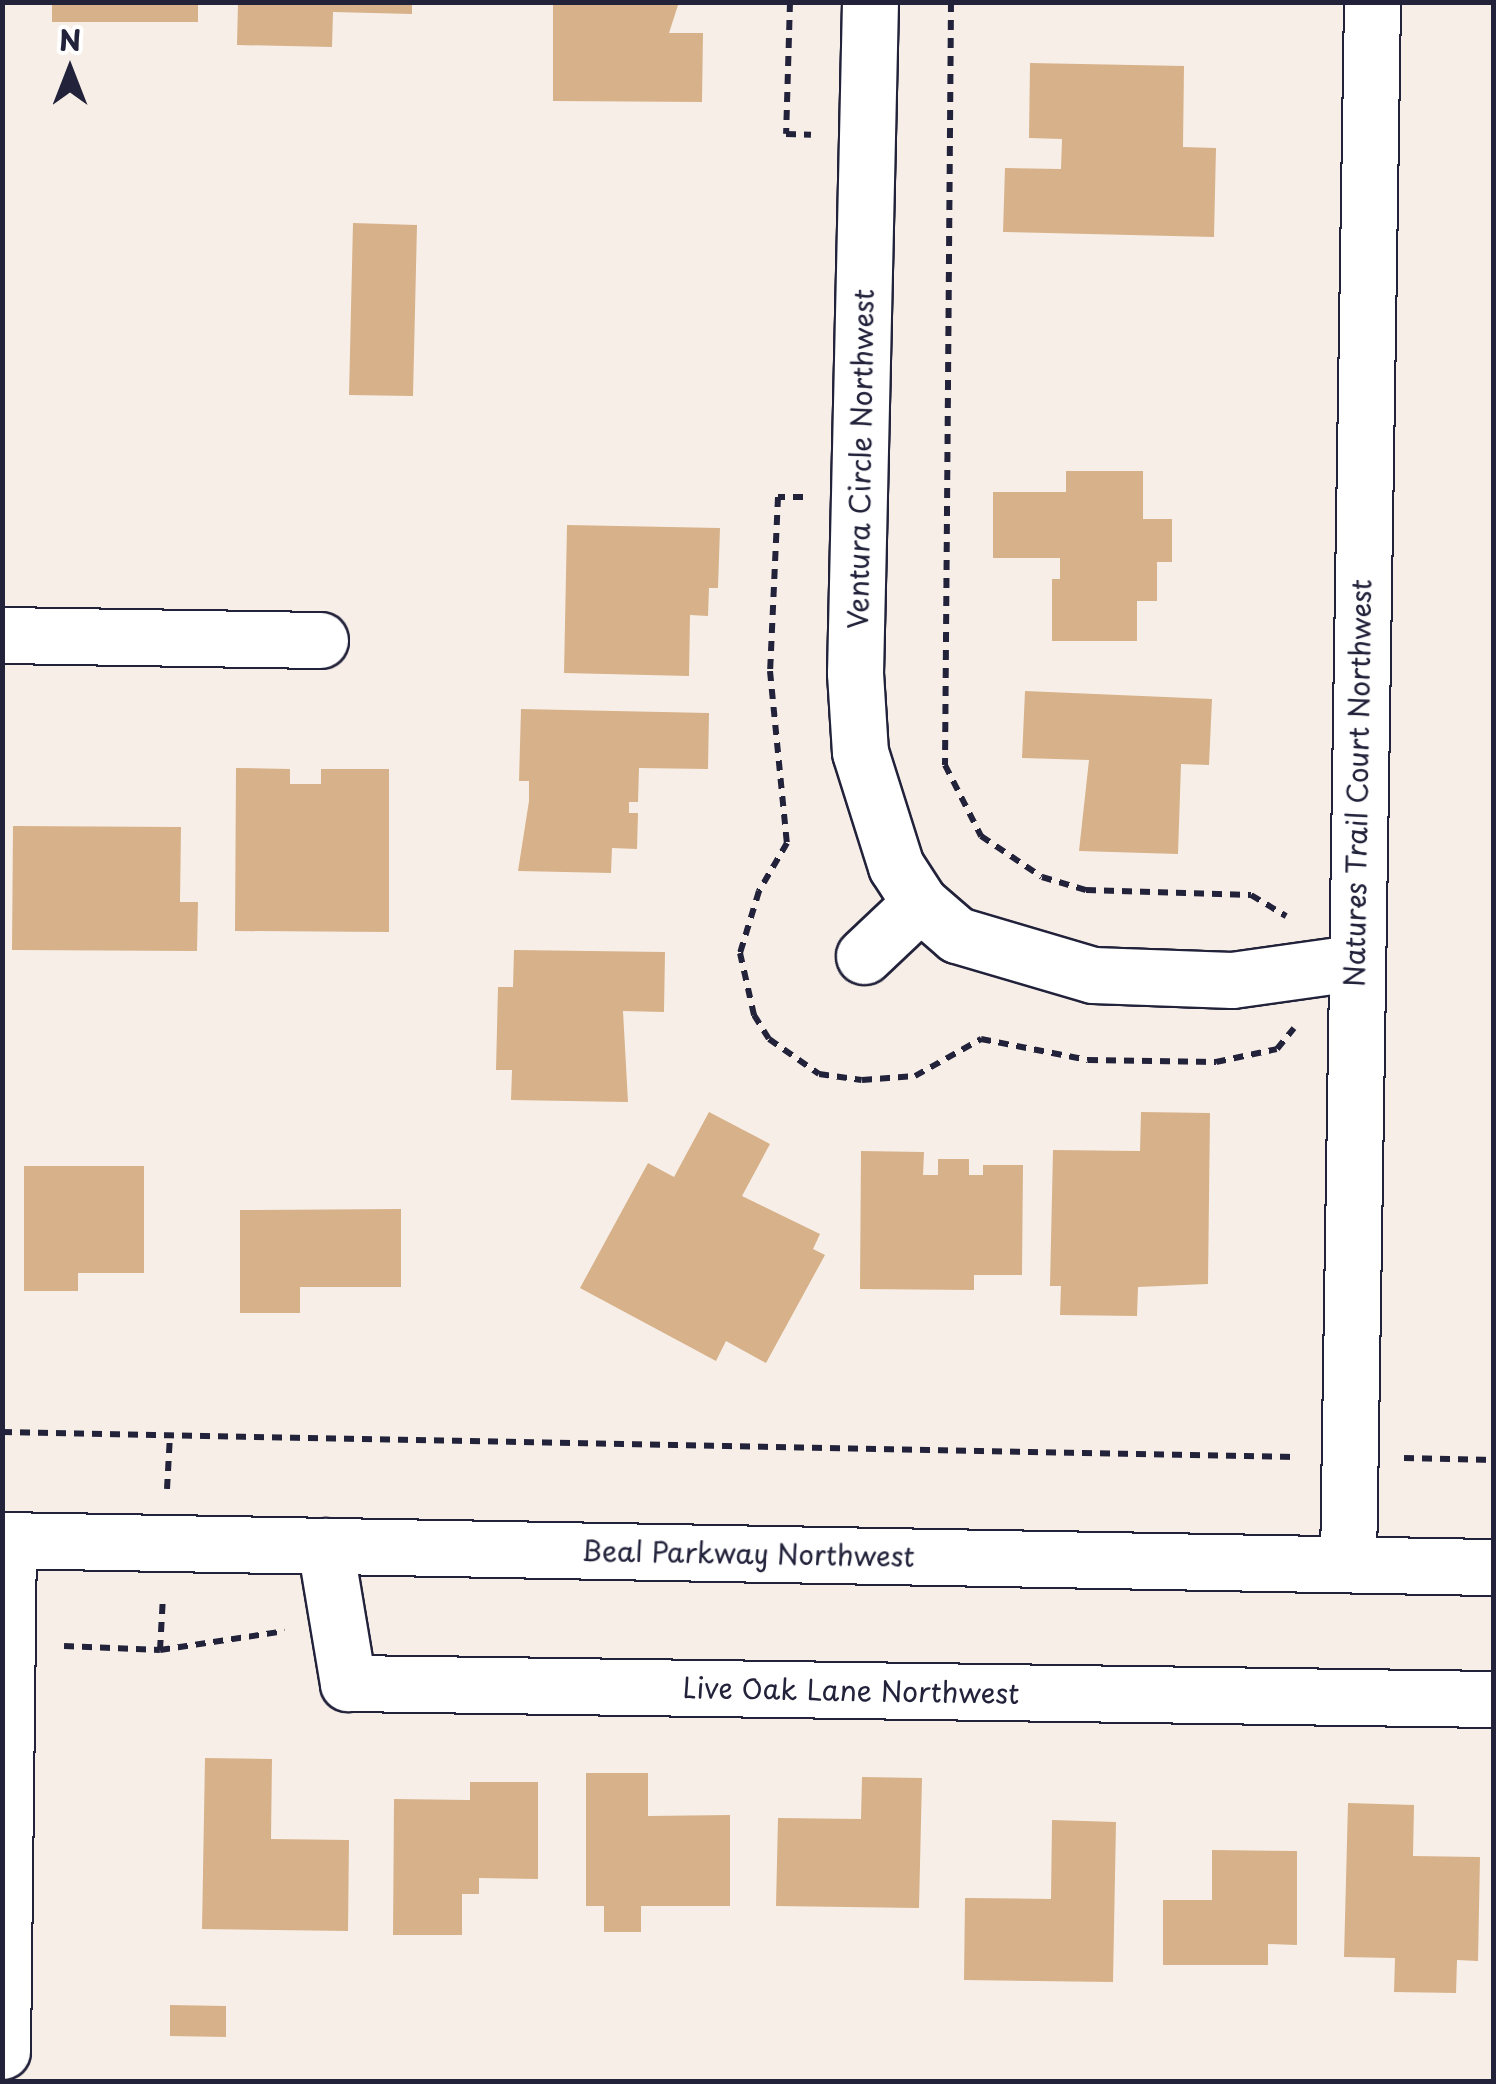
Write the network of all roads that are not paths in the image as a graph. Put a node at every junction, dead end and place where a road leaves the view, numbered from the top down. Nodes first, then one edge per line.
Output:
1 (870, 2) edge
2 (1372, 2) edge
3 (2, 635) edge
4 (320, 640) dead end
5 (920, 903) junction
6 (864, 956) dead end
7 (1328, 967) junction
8 (5, 1540) edge
9 (325, 1546) junction
10 (1348, 1564) junction
11 (1494, 1566) edge
12 (1494, 1700) edge
13 (2, 2051) edge

1 - 5 street, Ventura Circle Northwest
2 - 7 street, Natures Trail Court Northwest
3 - 4 street
5 - 6 street
5 - 7 street, Ventura Circle Northwest
7 - 10 street, Natures Trail Court Northwest
8 - 9 street, Beal Parkway Northwest
8 - 13 street
9 - 10 street, Beal Parkway Northwest
9 - 12 street, Live Oak Lane Northwest
10 - 11 street, Beal Parkway Northwest

